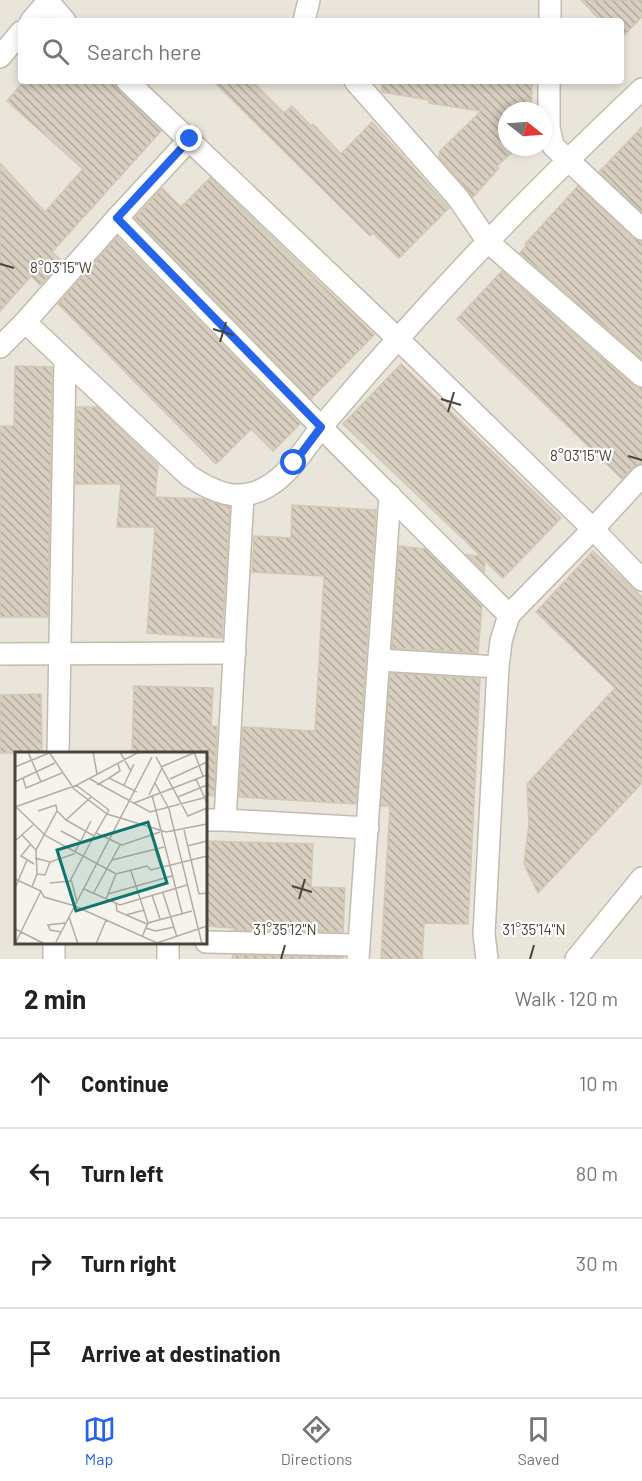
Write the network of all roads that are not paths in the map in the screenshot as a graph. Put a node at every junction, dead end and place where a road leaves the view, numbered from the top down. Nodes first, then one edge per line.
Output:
1 (48, 0) edge
2 (309, 0) edge
3 (550, 0) edge
4 (33, 18) edge
5 (63, 18) edge
6 (305, 18) edge
7 (550, 18) edge
8 (18, 36) edge
9 (0, 57) edge
10 (130, 84) edge
11 (359, 84) edge
12 (549, 84) edge
13 (642, 89) edge
14 (190, 139) junction
15 (567, 160) junction
16 (117, 218) junction
17 (642, 229) edge
18 (488, 242) junction
19 (25, 322) junction
20 (398, 339) junction
21 (0, 347) edge
22 (65, 361) junction
23 (642, 376) edge
24 (321, 427) junction
25 (642, 476) edge
26 (243, 495) junction
27 (390, 495) junction
28 (593, 529) junction
29 (642, 580) edge
30 (509, 615) junction
31 (235, 653) junction
32 (0, 654) edge
33 (60, 654) junction
34 (379, 660) junction
35 (498, 668) junction
36 (58, 752) edge
37 (215, 820) edge
38 (368, 828) junction
39 (642, 878) edge
40 (207, 942) edge
41 (359, 952) edge
42 (487, 959) edge
43 (576, 959) edge

1 - 4 street
1 - 5 street
2 - 6 street
3 - 7 street
8 - 9 street
10 - 14 street
11 - 18 street
12 - 15 street
13 - 15 street
14 - 16 street
14 - 20 street
15 - 17 street
15 - 18 street
16 - 19 street
16 - 24 street
18 - 20 street
18 - 23 street
19 - 21 street
19 - 22 street
20 - 24 street
20 - 28 street
22 - 26 street
22 - 33 street
24 - 26 street
24 - 27 street
25 - 28 street
26 - 31 street
27 - 30 street
27 - 34 street
28 - 29 street
28 - 30 street
30 - 35 street
31 - 33 street
31 - 37 street
32 - 33 street
33 - 36 street
34 - 35 street
34 - 38 street
35 - 42 street
37 - 38 street
38 - 41 street
39 - 43 street
40 - 41 street

